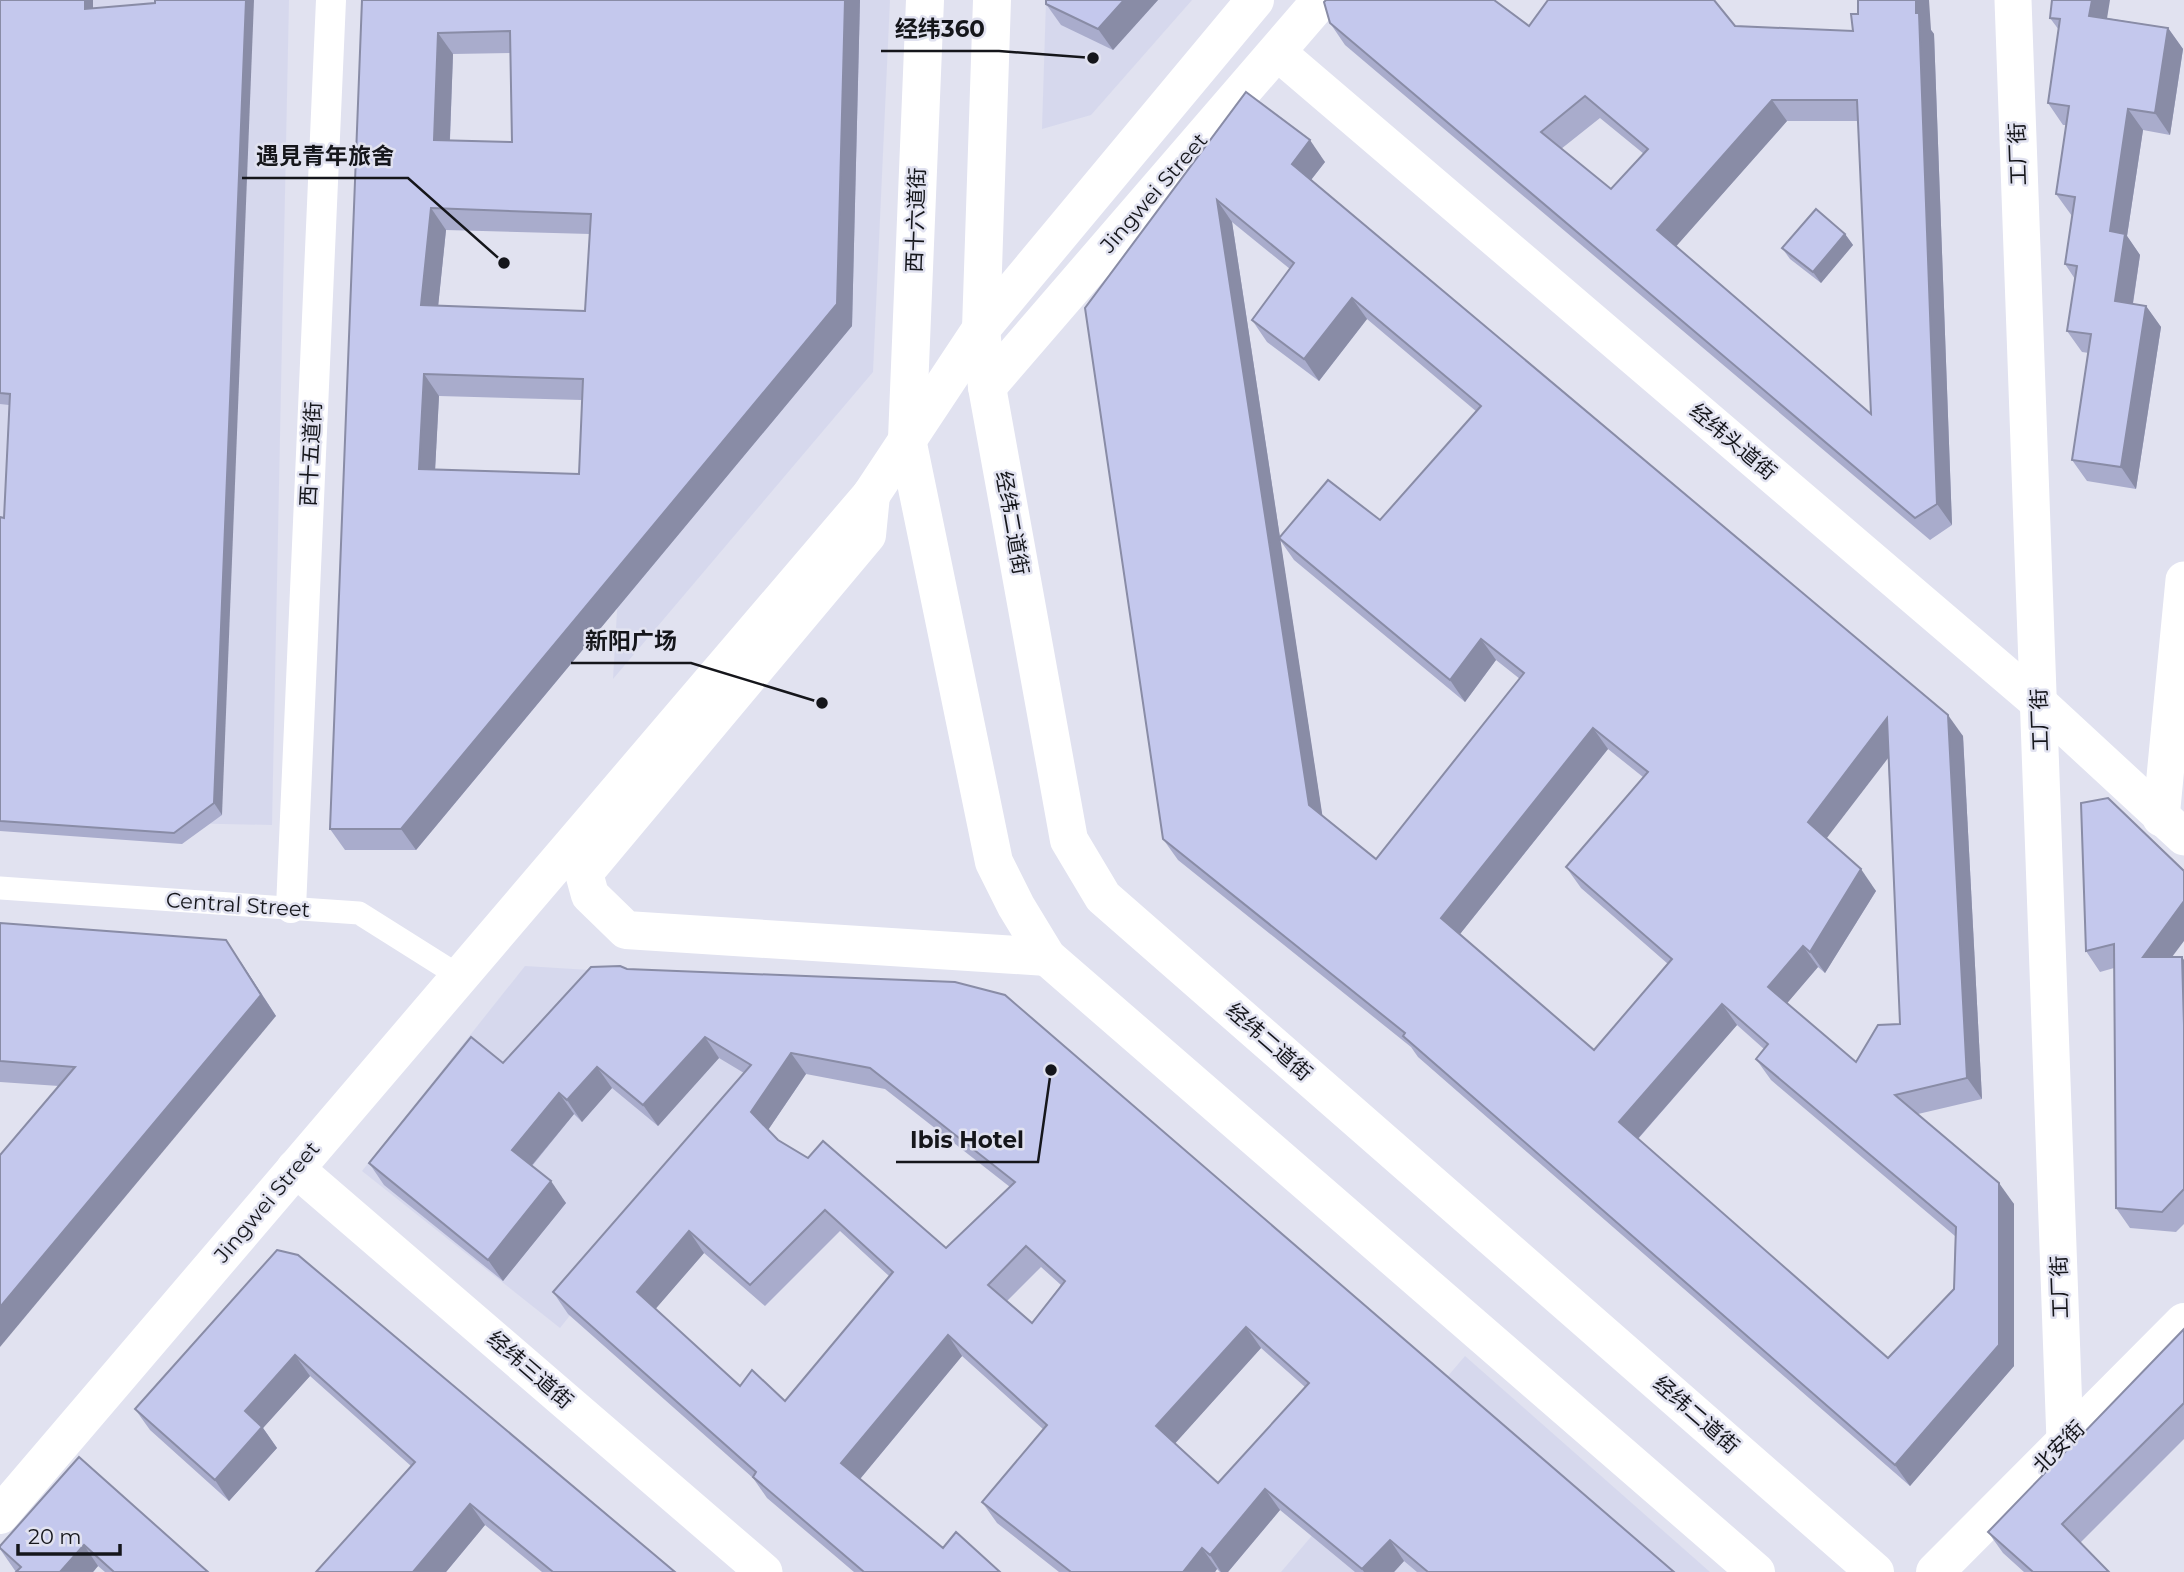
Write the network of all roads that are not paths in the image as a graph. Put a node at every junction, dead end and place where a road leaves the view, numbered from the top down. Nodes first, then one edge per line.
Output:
1 (331, 0) edge
2 (925, 0) edge
3 (992, 0) edge
4 (1255, 0) edge
5 (1321, 0) edge
6 (2012, 0) edge
7 (1277, 52) junction
8 (981, 329) junction
9 (987, 387) junction
10 (907, 439) junction
11 (871, 495) junction
12 (2184, 580) edge
13 (2039, 703) junction
14 (2172, 828) edge
15 (0, 888) edge
16 (291, 908) junction
17 (1047, 957) junction
18 (459, 976) junction
19 (295, 1168) junction
20 (2184, 1322) edge
21 (2065, 1441) junction
22 (0, 1515) edge
23 (764, 1572) edge
24 (1756, 1572) edge
25 (1875, 1572) edge
26 (1935, 1572) edge

1 - 16 street, 西十五道街
2 - 10 main road, 西十六道街
3 - 8 main road
4 - 8 main road
5 - 7 main road, Jingwei Street
6 - 13 street, 工厂街
7 - 9 main road, Jingwei Street
7 - 13 street, 经纬头道街
8 - 9 main road, 经纬二道街
8 - 10 main road, Jingwei Street
9 - 25 main road, 经纬二道街
10 - 11 main road, Jingwei Street
10 - 17 main road
11 - 17 main road
11 - 18 main road, Jingwei Street
12 - 14 street
13 - 14 street, 经纬头道街
13 - 21 street, 工厂街
15 - 16 street, Central Street
16 - 18 street, Central Street
17 - 24 main road
18 - 19 main road, Jingwei Street
19 - 22 main road, Jingwei Street
19 - 23 street, 经纬三道街
20 - 21 main road, 北安街
21 - 26 main road, 北安街

